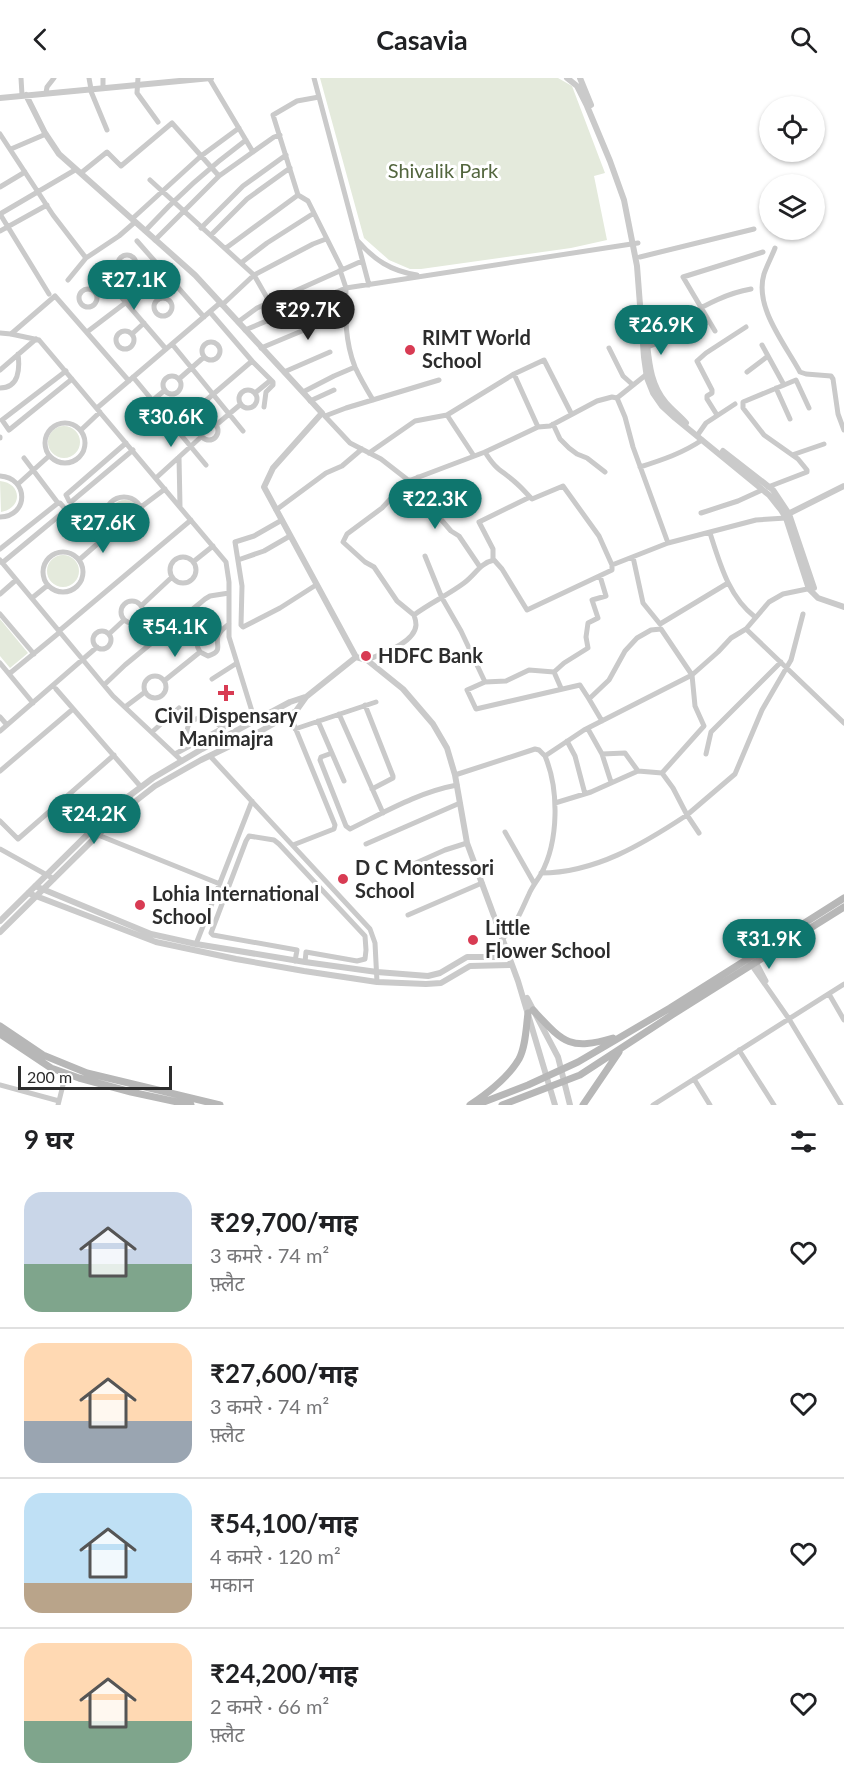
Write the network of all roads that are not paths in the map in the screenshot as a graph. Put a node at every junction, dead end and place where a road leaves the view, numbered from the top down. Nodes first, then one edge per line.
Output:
1 (21, 78) edge
2 (54, 78) edge
3 (89, 78) edge
4 (103, 78) edge
5 (208, 78) edge
6 (314, 78) edge
7 (567, 78) edge
8 (580, 78) edge
9 (137, 81) edge
10 (103, 88) junction
11 (91, 89) junction
12 (46, 93) junction
13 (24, 95) junction
14 (319, 97) junction
15 (0, 98) edge
16 (158, 122) dead end
17 (239, 128) junction
18 (107, 130) dead end
19 (0, 134) edge
20 (45, 134) junction
21 (280, 135) junction
22 (246, 140) junction
23 (7, 143) junction
24 (0, 148) edge
25 (11, 149) junction
26 (253, 152) junction
27 (286, 155) junction
28 (201, 156) junction
29 (210, 166) junction
30 (290, 168) junction
31 (78, 171) junction
32 (25, 172) junction
33 (219, 176) junction
34 (150, 180) dead end
35 (0, 187) edge
36 (39, 192) junction
37 (164, 192) junction
38 (298, 195) junction
39 (173, 200) junction
40 (47, 205) junction
41 (184, 210) junction
42 (314, 213) junction
43 (0, 214) edge
44 (134, 220) junction
45 (7, 227) junction
46 (201, 228) junction
47 (754, 229) dead end
48 (0, 231) edge
49 (145, 231) junction
50 (212, 235) junction
51 (356, 238) junction
52 (326, 239) junction
53 (155, 240) junction
54 (137, 241) dead end
55 (635, 243) junction
56 (226, 248) junction
57 (775, 248) dead end
58 (146, 249) junction
59 (763, 252) dead end
60 (640, 257) junction
61 (86, 258) junction
62 (134, 259) junction
63 (362, 261) junction
64 (241, 263) junction
65 (98, 270) dead end
66 (120, 270) junction
67 (341, 270) junction
68 (166, 272) junction
69 (254, 275) junction
70 (423, 276) junction
71 (69, 280) dead end
72 (107, 280) junction
73 (369, 285) junction
74 (346, 288) junction
75 (751, 289) dead end
76 (96, 293) junction
77 (49, 294) dead end
78 (126, 302) junction
79 (270, 303) junction
80 (82, 304) junction
81 (221, 304) junction
82 (701, 307) junction
83 (210, 312) junction
84 (71, 313) junction
85 (345, 313) junction
86 (204, 317) junction
87 (238, 322) junction
88 (144, 323) junction
89 (746, 327) dead end
90 (245, 330) junction
91 (714, 331) dead end
92 (87, 332) junction
93 (0, 333) edge
94 (11, 333) junction
95 (132, 334) junction
96 (230, 337) junction
97 (36, 339) junction
98 (118, 345) junction
99 (762, 345) dead end
100 (218, 346) junction
101 (169, 347) junction
102 (261, 348) junction
103 (609, 348) dead end
104 (645, 348) junction
105 (330, 352) dead end
106 (18, 354) junction
107 (107, 355) junction
108 (768, 356) junction
109 (204, 357) junction
110 (252, 361) junction
111 (355, 367) junction
112 (191, 369) junction
113 (0, 370) edge
114 (66, 371) junction
115 (284, 372) junction
116 (747, 372) dead end
117 (513, 374) junction
118 (647, 374) junction
119 (72, 379) junction
120 (131, 379) junction
121 (179, 379) junction
122 (271, 380) junction
123 (439, 380) dead end
124 (633, 385) junction
125 (784, 385) junction
126 (0, 388) edge
127 (776, 388) junction
128 (165, 390) junction
129 (334, 390) dead end
130 (303, 392) junction
131 (255, 393) junction
132 (213, 394) junction
133 (617, 398) junction
134 (153, 400) junction
135 (310, 400) junction
136 (373, 400) junction
137 (241, 404) junction
138 (735, 404) dead end
139 (264, 407) dead end
140 (809, 408) dead end
141 (99, 410) junction
142 (571, 413) junction
143 (229, 414) junction
144 (323, 415) junction
145 (447, 415) junction
146 (717, 415) junction
147 (790, 419) dead end
148 (553, 424) junction
149 (216, 425) junction
150 (175, 427) junction
151 (537, 427) junction
152 (81, 430) junction
153 (844, 430) edge
154 (243, 431) dead end
155 (202, 436) junction
156 (701, 436) junction
157 (126, 443) junction
158 (824, 444) dead end
159 (190, 446) junction
160 (362, 449) junction
161 (133, 450) junction
162 (485, 452) junction
163 (369, 453) junction
164 (49, 456) junction
165 (474, 456) junction
166 (792, 456) junction
167 (179, 457) junction
168 (24, 458) dead end
169 (206, 465) dead end
170 (640, 467) junction
171 (33, 470) junction
172 (605, 472) dead end
173 (0, 476) edge
174 (418, 477) junction
175 (156, 478) junction
176 (408, 480) junction
177 (18, 484) junction
178 (844, 486) edge
179 (765, 488) junction
180 (165, 489) junction
181 (530, 497) junction
182 (58, 503) junction
183 (141, 507) junction
184 (180, 507) junction
185 (276, 510) junction
186 (701, 513) dead end
187 (787, 516) junction
188 (0, 517) edge
189 (191, 520) junction
190 (282, 520) junction
191 (112, 531) junction
192 (710, 533) junction
193 (290, 536) junction
194 (668, 543) junction
195 (213, 546) junction
196 (0, 549) edge
197 (425, 556) dead end
198 (633, 557) junction
199 (79, 560) junction
200 (238, 560) junction
201 (493, 560) junction
202 (1, 562) edge
203 (193, 562) junction
204 (612, 565) junction
205 (480, 567) junction
206 (600, 576) junction
207 (172, 577) junction
208 (16, 580) junction
209 (728, 583) junction
210 (48, 585) junction
211 (316, 585) junction
212 (811, 589) junction
213 (229, 593) junction
214 (0, 594) edge
215 (32, 598) junction
216 (442, 598) junction
217 (141, 606) junction
218 (844, 607) edge
219 (0, 614) edge
220 (803, 614) dead end
221 (414, 615) junction
222 (756, 617) junction
223 (124, 620) junction
224 (229, 624) junction
225 (746, 629) junction
226 (59, 632) junction
227 (109, 634) junction
228 (217, 638) junction
229 (97, 647) junction
230 (200, 652) junction
231 (34, 654) junction
232 (356, 657) junction
233 (83, 659) junction
234 (367, 660) junction
235 (781, 662) junction
236 (0, 663) edge
237 (237, 663) junction
238 (786, 667) junction
239 (554, 672) junction
240 (9, 674) junction
241 (692, 675) junction
242 (212, 679) dead end
243 (164, 681) junction
244 (485, 682) junction
245 (104, 685) junction
246 (561, 688) junction
247 (56, 689) dead end
248 (145, 692) junction
249 (306, 697) junction
250 (589, 699) junction
251 (376, 702) dead end
252 (33, 703) junction
253 (364, 705) junction
254 (125, 707) junction
255 (179, 708) dead end
256 (73, 709) junction
257 (252, 712) junction
258 (339, 714) junction
259 (290, 715) junction
260 (0, 717) edge
261 (255, 721) junction
262 (318, 721) junction
263 (602, 721) junction
264 (844, 723) edge
265 (7, 725) junction
266 (223, 728) junction
267 (294, 729) junction
268 (588, 729) junction
269 (0, 731) edge
270 (152, 732) junction
271 (259, 732) junction
272 (567, 741) junction
273 (189, 746) junction
274 (332, 753) junction
275 (175, 754) junction
276 (602, 754) junction
277 (706, 754) dead end
278 (114, 755) junction
279 (210, 756) junction
280 (545, 756) junction
281 (182, 761) junction
282 (189, 767) junction
283 (0, 771) edge
284 (638, 771) junction
285 (662, 773) junction
286 (455, 775) junction
287 (344, 781) dead end
288 (611, 782) junction
289 (457, 785) junction
290 (141, 787) junction
291 (372, 789) junction
292 (585, 794) junction
293 (252, 801) junction
294 (460, 803) junction
295 (555, 803) junction
296 (383, 813) junction
297 (687, 815) junction
298 (0, 821) edge
299 (506, 832) dead end
300 (699, 833) dead end
301 (98, 835) junction
302 (467, 843) junction
303 (366, 844) dead end
304 (293, 845) junction
305 (0, 849) edge
306 (398, 871) dead end
307 (541, 873) junction
308 (46, 875) junction
309 (54, 879) junction
310 (482, 883) junction
311 (534, 883) junction
312 (220, 884) junction
313 (35, 886) junction
314 (43, 890) junction
315 (28, 893) junction
316 (36, 896) junction
317 (844, 898) edge
318 (844, 907) edge
319 (408, 915) dead end
320 (0, 921) edge
321 (0, 932) edge
322 (150, 937) junction
323 (502, 939) junction
324 (196, 944) junction
325 (297, 950) junction
326 (306, 952) junction
327 (509, 957) junction
328 (295, 961) junction
329 (752, 961) junction
330 (305, 962) junction
331 (512, 965) junction
332 (377, 972) junction
333 (377, 981) junction
334 (844, 984) edge
335 (829, 994) junction
336 (531, 1012) junction
337 (843, 1017) edge
338 (789, 1019) junction
339 (0, 1026) edge
340 (0, 1034) edge
341 (623, 1035) junction
342 (622, 1048) junction
343 (739, 1050) junction
344 (561, 1070) junction
345 (66, 1073) junction
346 (548, 1076) junction
347 (694, 1079) junction
348 (564, 1081) junction
349 (0, 1085) edge
350 (550, 1087) junction
351 (58, 1103) edge
352 (709, 1103) edge
353 (191, 1105) edge
354 (220, 1105) edge
355 (470, 1105) edge
356 (476, 1105) edge
357 (502, 1105) edge
358 (555, 1105) edge
359 (570, 1105) edge
360 (583, 1105) edge
361 (652, 1105) edge
362 (701, 1105) edge
363 (774, 1105) edge
364 (841, 1105) edge

1 - 13 street
2 - 12 street
3 - 11 street
4 - 10 street
5 - 9 street
5 - 17 street
6 - 14 street
7 - 55 street
8 - 55 street
9 - 10 street
9 - 16 street
10 - 11 street
11 - 12 street
11 - 18 street
12 - 13 street
13 - 15 street
13 - 20 street
14 - 21 street
14 - 51 street
17 - 22 street
17 - 28 street
19 - 23 street
20 - 25 street
20 - 31 street
21 - 26 street
21 - 27 street
22 - 26 street
22 - 29 street
23 - 24 street
23 - 25 street
25 - 32 street
26 - 33 street
27 - 30 street
27 - 46 street
28 - 29 street
28 - 31 street
28 - 37 street
29 - 33 street
29 - 39 street
30 - 38 street
30 - 50 street
31 - 36 street
31 - 44 street
32 - 35 street
32 - 36 street
33 - 41 street
34 - 37 street
36 - 40 street
36 - 43 street
37 - 39 street
37 - 44 street
38 - 42 street
38 - 56 street
39 - 41 street
39 - 49 street
40 - 45 street
40 - 61 street
41 - 46 street
41 - 53 street
42 - 52 street
42 - 64 street
43 - 45 street
44 - 49 street
44 - 61 street
45 - 48 street
45 - 77 street
46 - 50 street
47 - 60 street
49 - 53 street
50 - 56 street
51 - 63 street
51 - 70 street
52 - 67 street
52 - 69 street
53 - 81 street
54 - 58 street
55 - 60 street
55 - 70 street
55 - 104 street
56 - 64 street
57 - 153 street
58 - 62 street
58 - 68 street
59 - 82 street
60 - 104 street
61 - 71 street
62 - 66 street
62 - 66 street
63 - 67 street
63 - 73 street
64 - 69 street
65 - 72 street
66 - 72 street
67 - 74 street
67 - 79 street
68 - 78 street
68 - 86 street
69 - 79 street
69 - 81 street
70 - 73 street
72 - 76 street
72 - 78 street
73 - 74 street
74 - 85 street
74 - 90 street
75 - 82 street
76 - 80 street
76 - 80 street
78 - 88 street
78 - 92 street
79 - 87 street
80 - 84 street
81 - 83 street
81 - 87 street
82 - 91 street
82 - 104 street
83 - 86 street
83 - 96 street
84 - 92 street
84 - 94 street
85 - 102 street
85 - 111 street
86 - 101 street
87 - 90 street
88 - 95 street
88 - 101 street
89 - 146 street
90 - 102 street
92 - 107 street
93 - 94 street
94 - 97 street
95 - 98 street
95 - 98 street
96 - 100 street
96 - 110 street
97 - 106 street
97 - 114 street
98 - 107 street
99 - 108 street
100 - 109 street
100 - 109 street
101 - 112 street
101 - 120 street
102 - 115 street
103 - 124 street
104 - 118 street
104 - 156 street
105 - 115 street
106 - 113 street
106 - 126 street
107 - 120 street
108 - 116 street
108 - 125 street
109 - 112 street
110 - 122 street
110 - 132 street
111 - 130 street
111 - 136 street
112 - 121 street
112 - 132 street
114 - 119 street
114 - 119 street
115 - 130 street
117 - 142 street
117 - 145 street
117 - 151 street
118 - 124 street
118 - 156 street
119 - 141 street
120 - 134 street
120 - 141 street
121 - 128 street
121 - 128 street
122 - 131 street
122 - 139 street
123 - 136 street
124 - 133 street
125 - 127 street
125 - 140 street
127 - 147 street
127 - 166 street
128 - 134 street
129 - 135 street
130 - 135 street
131 - 137 street
131 - 137 street
132 - 143 street
132 - 150 street
133 - 142 street
133 - 170 street
134 - 150 street
135 - 144 street
136 - 144 street
137 - 143 street
138 - 146 street
141 - 152 street
141 - 157 street
142 - 148 street
143 - 149 street
143 - 154 street
144 - 160 street
144 - 185 street
145 - 163 street
145 - 165 street
146 - 156 street
148 - 151 street
148 - 172 street
149 - 155 street
149 - 155 street
150 - 159 street
151 - 162 street
152 - 164 street
152 - 164 street
155 - 159 street
156 - 170 street
156 - 179 street
157 - 161 street
157 - 161 street
158 - 166 street
159 - 167 street
159 - 169 street
160 - 163 street
160 - 185 street
161 - 175 street
162 - 165 street
162 - 181 street
163 - 176 street
164 - 171 street
165 - 174 street
166 - 179 street
167 - 175 street
167 - 184 street
168 - 171 street
170 - 194 street
171 - 177 street
171 - 182 street
173 - 177 street
174 - 176 street
174 - 205 street
175 - 180 street
176 - 221 street
177 - 188 street
178 - 187 street
179 - 186 street
179 - 187 street
180 - 183 street
180 - 184 street
181 - 201 street
181 - 204 street
182 - 196 street
182 - 202 street
183 - 191 street
183 - 191 street
184 - 189 street
185 - 190 street
187 - 192 street
187 - 212 street
189 - 195 street
189 - 226 street
190 - 193 street
190 - 200 street
191 - 199 street
192 - 194 street
192 - 209 street
193 - 200 street
193 - 211 street
194 - 198 street
195 - 203 street
195 - 213 street
197 - 216 street
198 - 204 street
198 - 209 street
199 - 210 street
199 - 210 street
200 - 211 street
201 - 205 street
201 - 206 street
202 - 208 street
203 - 207 street
203 - 207 street
204 - 206 street
205 - 216 street
206 - 239 street
207 - 217 street
208 - 214 street
208 - 215 street
209 - 222 street
210 - 215 street
211 - 232 street
212 - 218 street
212 - 222 street
213 - 224 street
213 - 245 street
215 - 226 street
216 - 221 street
216 - 244 street
217 - 223 street
217 - 223 street
219 - 231 street
220 - 238 street
221 - 234 street
222 - 225 street
223 - 227 street
224 - 228 street
224 - 237 street
225 - 235 street
225 - 241 street
226 - 231 street
226 - 233 street
227 - 229 street
227 - 229 street
228 - 230 street
228 - 230 street
229 - 233 street
230 - 243 street
231 - 240 street
232 - 234 street
232 - 249 street
233 - 245 street
233 - 252 street
234 - 286 street
235 - 238 street
235 - 277 street
236 - 240 street
237 - 242 street
237 - 257 street
238 - 264 street
238 - 297 street
239 - 244 street
239 - 246 street
240 - 252 street
241 - 250 street
241 - 263 street
241 - 285 street
243 - 248 street
243 - 248 street
244 - 246 street
245 - 254 street
246 - 250 street
247 - 256 street
248 - 254 street
249 - 259 street
249 - 261 street
250 - 263 street
251 - 253 street
252 - 265 street
253 - 258 street
253 - 291 street
254 - 270 street
255 - 270 street
256 - 278 street
256 - 283 street
257 - 261 street
257 - 266 street
258 - 262 street
258 - 291 street
259 - 267 street
259 - 271 street
260 - 265 street
261 - 271 street
261 - 281 street
262 - 267 street
262 - 274 street
263 - 268 street
265 - 269 street
266 - 273 street
266 - 273 street
267 - 304 street
268 - 272 street
268 - 276 street
270 - 275 street
271 - 279 street
272 - 280 street
272 - 292 street
273 - 275 street
274 - 287 street
274 - 296 street
275 - 281 street
276 - 284 street
276 - 288 street
278 - 290 street
278 - 298 street
279 - 282 street
279 - 293 street
280 - 286 street
280 - 295 street
281 - 282 street
281 - 290 street
282 - 301 street
284 - 285 street
284 - 288 street
285 - 297 street
286 - 289 street
288 - 292 street
289 - 294 street
289 - 296 street
290 - 308 street
291 - 296 street
292 - 295 street
293 - 304 street
293 - 312 street
294 - 302 street
294 - 303 street
295 - 307 street
297 - 300 street
297 - 307 street
299 - 311 street
301 - 309 street
301 - 312 street
302 - 306 street
302 - 310 street
304 - 332 street
305 - 308 street
307 - 311 street
308 - 309 street
308 - 313 street
309 - 314 street
310 - 319 street
310 - 323 street
311 - 323 street
312 - 324 street
313 - 314 street
313 - 315 street
314 - 316 street
314 - 322 street
315 - 316 street
315 - 320 street
316 - 321 street
316 - 322 street
317 - 329 main road
318 - 329 main road
322 - 324 street
322 - 333 street
323 - 327 street
324 - 328 street
325 - 326 street
325 - 326 street
325 - 328 street
326 - 330 street
327 - 331 street
327 - 332 street
328 - 330 street
329 - 338 street
329 - 341 main road
329 - 342 main road
330 - 332 street
331 - 333 street
331 - 336 street
332 - 333 street
334 - 335 street
335 - 337 street
335 - 338 street
336 - 341 main road
336 - 344 street
336 - 346 street
336 - 355 main road
338 - 343 street
338 - 364 street
339 - 354 main road
340 - 345 main road
341 - 344 main road
342 - 348 main road
342 - 360 main road
343 - 347 street
343 - 363 street
344 - 346 main road
344 - 348 street
345 - 351 street
345 - 353 main road
346 - 350 street
346 - 356 main road
347 - 352 street
347 - 361 street
348 - 350 main road
348 - 359 street
349 - 351 street
350 - 357 main road
350 - 358 street
352 - 362 street

